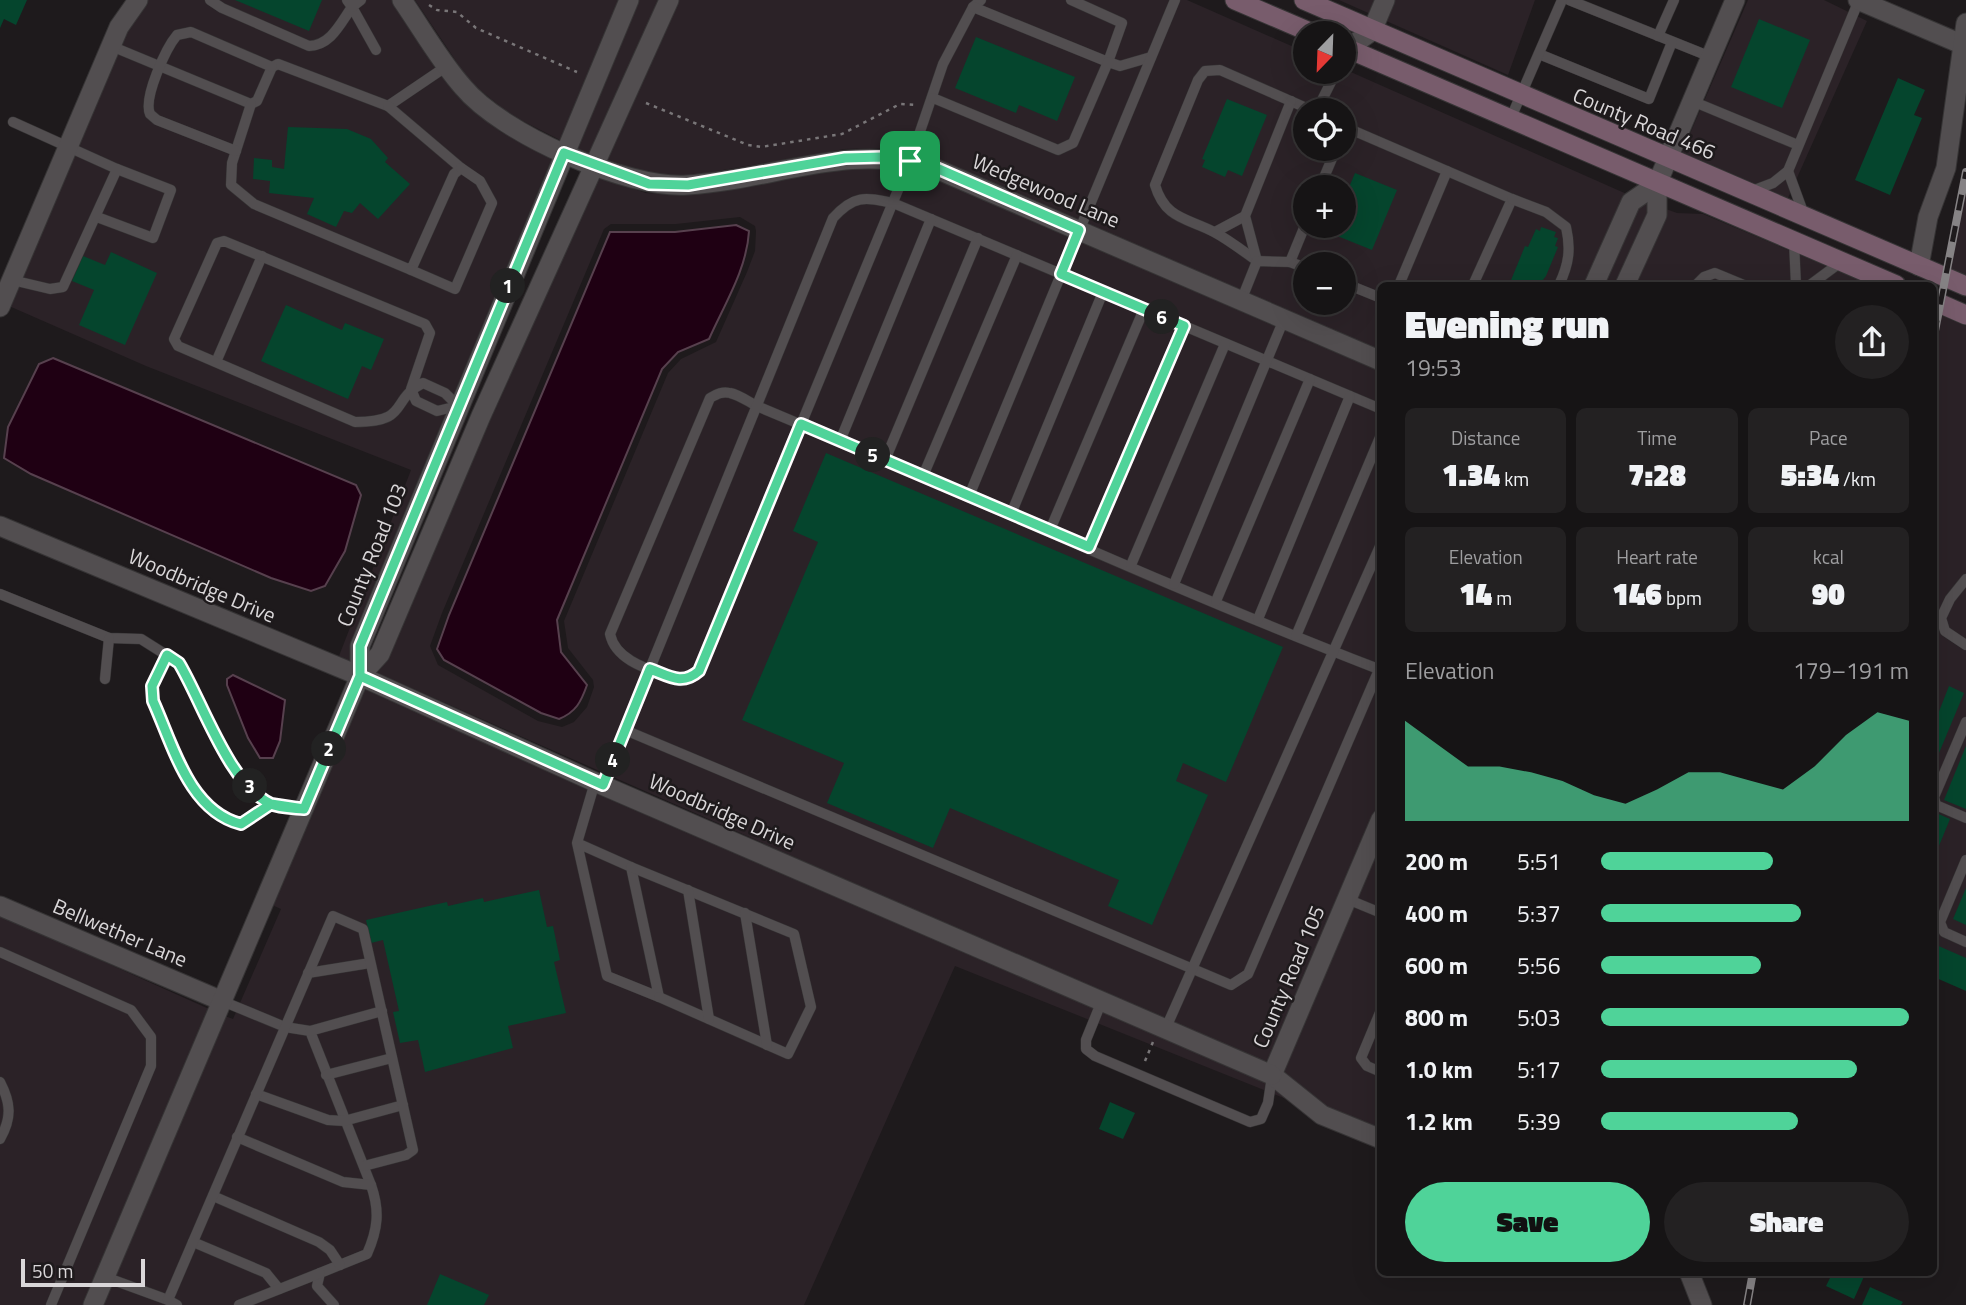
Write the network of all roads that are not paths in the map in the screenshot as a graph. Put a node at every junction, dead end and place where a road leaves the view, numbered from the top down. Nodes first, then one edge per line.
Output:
1 (123, 0) edge
2 (138, 0) edge
3 (210, 0) edge
4 (361, 0) edge
5 (402, 0) edge
6 (629, 0) edge
7 (669, 0) edge
8 (1072, 0) edge
9 (1175, 0) edge
10 (1236, 0) edge
11 (1304, 0) edge
12 (1385, 0) edge
13 (1562, 0) edge
14 (1569, 0) edge
15 (1674, 0) edge
16 (1735, 0) edge
17 (1858, 0) edge
18 (977, 3) edge
19 (349, 4) edge
20 (1592, 4) edge
21 (1966, 23) edge
22 (1293, 25) edge
23 (120, 27) junction
24 (1372, 31) junction
25 (1658, 36) junction
26 (1356, 42) edge
27 (1672, 42) junction
28 (111, 46) junction
29 (1964, 46) edge
30 (376, 50) dead end
31 (1539, 54) junction
32 (1356, 55) edge
33 (1151, 57) junction
34 (1711, 57) junction
35 (1108, 62) junction
36 (447, 66) junction
37 (161, 67) junction
38 (272, 67) junction
39 (1521, 95) junction
40 (933, 98) junction
41 (1291, 101) joint
42 (1692, 101) junction
43 (251, 104) junction
44 (388, 106) junction
45 (1510, 120) junction
46 (13, 122) dead end
47 (1356, 132) edge
48 (1798, 145) junction
49 (69, 146) junction
50 (236, 151) junction
51 (564, 153) junction
52 (1668, 159) junction
53 (910, 161) junction
54 (594, 166) junction
55 (461, 168) junction
56 (117, 169) junction
57 (1447, 171) junction
58 (1788, 171) junction
59 (1657, 184) junction
60 (1746, 192) junction
61 (1512, 199) junction
62 (893, 203) junction
63 (1245, 216) junction
64 (97, 217) junction
65 (1807, 218) junction
66 (931, 219) junction
67 (1079, 230) junction
68 (1216, 232) junction
69 (1300, 238) edge
70 (978, 239) junction
71 (1794, 242) junction
72 (1017, 255) junction
73 (262, 257) junction
74 (1257, 261) junction
75 (1290, 262) junction
76 (1841, 262) junction
77 (1293, 263) edge
78 (1919, 266) junction
79 (411, 270) junction
80 (1061, 274) junction
81 (12, 280) junction
82 (1400, 282) edge
83 (1474, 282) edge
84 (1560, 282) edge
85 (1595, 282) edge
86 (1626, 282) edge
87 (1699, 282) edge
88 (1736, 282) edge
89 (1796, 282) edge
90 (1814, 282) edge
91 (1889, 282) edge
92 (1966, 286) edge
93 (1356, 288) edge
94 (1103, 292) junction
95 (1377, 296) edge
96 (1241, 301) junction
97 (1937, 302) edge
98 (0, 307) edge
99 (1144, 309) junction
100 (1966, 315) edge
101 (1284, 319) junction
102 (1184, 326) junction
103 (1225, 344) junction
104 (1377, 359) edge
105 (1267, 361) junction
106 (216, 362) junction
107 (1310, 379) junction
108 (411, 389) junction
109 (1350, 396) junction
110 (458, 406) junction
111 (757, 406) junction
112 (1377, 407) edge
113 (481, 416) junction
114 (801, 424) junction
115 (840, 441) junction
116 (1377, 444) edge
117 (885, 460) junction
118 (923, 477) junction
119 (969, 496) junction
120 (1011, 514) junction
121 (0, 526) edge
122 (1049, 530) junction
123 (1089, 547) junction
124 (1131, 565) junction
125 (1375, 568) edge
126 (1966, 579) edge
127 (1174, 584) junction
128 (0, 594) edge
129 (1216, 601) junction
130 (1258, 619) junction
131 (1296, 636) junction
132 (108, 638) junction
133 (1966, 645) edge
134 (1334, 652) junction
135 (167, 655) junction
136 (1377, 667) edge
137 (650, 669) junction
138 (1377, 675) edge
139 (360, 676) junction
140 (105, 679) dead end
141 (1966, 722) edge
142 (625, 730) junction
143 (599, 783) junction
144 (1937, 790) edge
145 (271, 804) junction
146 (1937, 804) edge
147 (304, 809) junction
148 (1966, 818) edge
149 (1377, 828) edge
150 (577, 843) junction
151 (1966, 860) edge
152 (631, 867) junction
153 (688, 890) junction
154 (1347, 899) junction
155 (0, 906) edge
156 (1377, 911) edge
157 (745, 913) junction
158 (1966, 942) edge
159 (0, 952) edge
160 (370, 962) junction
161 (1192, 968) junction
162 (308, 973) junction
163 (659, 997) junction
164 (222, 1001) junction
165 (1101, 1003) junction
166 (382, 1011) junction
167 (709, 1019) junction
168 (1377, 1022) edge
169 (285, 1027) junction
170 (1165, 1030) junction
171 (310, 1031) junction
172 (767, 1045) junction
173 (392, 1058) junction
174 (1377, 1070) edge
175 (326, 1075) junction
176 (1272, 1075) junction
177 (0, 1082) edge
178 (256, 1094) junction
179 (403, 1105) junction
180 (344, 1121) junction
181 (1377, 1137) edge
182 (237, 1138) junction
183 (0, 1139) edge
184 (364, 1166) junction
185 (371, 1185) junction
186 (212, 1196) junction
187 (193, 1242) junction
188 (340, 1265) junction
189 (320, 1273) junction
190 (1691, 1276) edge
191 (104, 1277) junction
192 (279, 1289) junction
193 (260, 1296) junction
194 (173, 1303) edge
195 (51, 1305) edge
196 (93, 1305) edge
197 (239, 1305) edge
198 (269, 1305) edge
199 (334, 1305) edge
200 (1702, 1305) edge

1 - 23 street
2 - 23 street
3 - 19 lane
4 - 19 lane
5 - 36 street
6 - 51 street, County Road 103
7 - 54 street
8 - 35 lane
9 - 33 lane
10 - 22 main road
11 - 24 main road, County Road 466
12 - 24 street
13 - 31 lane
14 - 20 lane
15 - 25 lane
16 - 34 street
17 - 29 street
17 - 48 lane
18 - 35 lane
18 - 40 lane
19 - 30 lane
20 - 25 lane
21 - 29 street
23 - 28 street
24 - 26 street
24 - 39 main road, County Road 466
25 - 27 lane
27 - 31 lane
27 - 34 lane
28 - 37 lane
28 - 49 street
29 - 78 street
31 - 39 lane
32 - 45 main road
33 - 35 lane
33 - 67 lane
34 - 42 street
35 - 40 lane
36 - 44 lane
36 - 51 street
37 - 38 lane
37 - 43 lane
37 - 50 lane
38 - 43 lane
38 - 44 lane
39 - 45 lane
39 - 52 main road, County Road 466
40 - 53 lane
41 - 63 lane
41 - 68 lane
42 - 48 lane
42 - 52 street
43 - 50 lane
44 - 55 lane
45 - 59 main road
46 - 49 lane
47 - 57 lane
48 - 58 lane
49 - 56 lane
49 - 81 street
50 - 79 lane
51 - 54 street, Wedgewood Lane
51 - 110 street, County Road 103
52 - 59 street
52 - 60 main road, County Road 466
53 - 54 street, Wedgewood Lane
53 - 62 lane
53 - 67 street, Wedgewood Lane
54 - 113 street
55 - 79 lane
55 - 79 lane
56 - 64 lane
56 - 64 lane
57 - 61 lane
57 - 82 lane
58 - 60 lane
58 - 65 lane
59 - 71 main road
59 - 85 street
59 - 86 street
60 - 65 main road, County Road 466
61 - 83 lane
61 - 84 lane
62 - 66 lane
62 - 111 lane
62 - 114 lane
63 - 68 lane
63 - 74 lane
64 - 81 lane
65 - 78 main road, County Road 466
66 - 70 lane
66 - 115 lane
67 - 80 lane
67 - 96 street, Wedgewood Lane
68 - 74 lane
69 - 75 lane
70 - 72 lane
70 - 117 lane
71 - 76 main road
71 - 89 lane
72 - 80 lane
72 - 118 lane
73 - 106 lane
73 - 106 lane
73 - 108 lane
74 - 75 lane
74 - 96 lane
75 - 77 lane
76 - 90 lane
76 - 91 main road
78 - 92 main road, County Road 466
80 - 94 lane
80 - 119 lane
81 - 98 street
87 - 88 lane
93 - 95 lane
94 - 99 lane
94 - 120 lane
96 - 101 street, Wedgewood Lane
97 - 100 main road
99 - 102 lane
99 - 122 lane
101 - 104 street, Wedgewood Lane
101 - 105 lane
102 - 103 lane
102 - 123 lane
103 - 105 lane
103 - 124 lane
105 - 107 lane
105 - 127 lane
106 - 108 lane
107 - 109 lane
107 - 129 lane
108 - 110 lane
108 - 110 lane
109 - 112 lane
109 - 130 lane
110 - 113 street
110 - 139 street, County Road 103
111 - 114 lane
111 - 137 lane
111 - 137 lane
113 - 139 street
114 - 115 lane
114 - 137 lane
115 - 117 lane
116 - 131 lane
117 - 118 lane
118 - 119 lane
119 - 120 lane
120 - 122 lane
121 - 139 street, Woodbridge Drive
122 - 123 lane
123 - 124 lane
124 - 127 lane
125 - 134 lane
126 - 133 lane
127 - 129 lane
128 - 132 lane
129 - 130 lane
130 - 131 lane
131 - 134 lane
132 - 135 lane
132 - 140 lane
134 - 136 lane
134 - 161 lane
135 - 145 lane
135 - 145 lane
137 - 142 lane
138 - 161 lane
139 - 143 street, Woodbridge Drive
139 - 147 street
141 - 144 lane
142 - 143 lane
142 - 161 lane
143 - 150 lane
143 - 165 street, Woodbridge Drive
145 - 147 lane
146 - 148 lane
147 - 164 street
149 - 154 street, County Road 105
150 - 152 lane
150 - 163 lane
151 - 158 lane
152 - 153 lane
152 - 163 lane
153 - 157 lane
153 - 167 lane
154 - 156 lane
154 - 176 street, County Road 105
155 - 164 street, Bellwether Lane
157 - 172 lane
157 - 172 lane
159 - 195 lane
160 - 162 lane
160 - 162 lane
160 - 166 lane
161 - 170 lane
162 - 169 lane
163 - 167 lane
164 - 169 lane
164 - 191 street
165 - 170 street, Woodbridge Drive
165 - 176 lane
166 - 171 lane
166 - 173 lane
167 - 172 lane
168 - 174 lane
169 - 171 lane
169 - 178 lane
170 - 176 street, Woodbridge Drive
171 - 175 lane
173 - 175 lane
173 - 179 lane
175 - 180 lane
176 - 181 street, County Road 105
177 - 183 lane
178 - 180 lane
178 - 182 lane
179 - 180 lane
179 - 184 lane
180 - 184 lane
182 - 185 lane
182 - 186 lane
184 - 185 lane
185 - 188 lane
186 - 187 lane
186 - 188 lane
187 - 192 lane
187 - 194 lane
188 - 189 lane
189 - 192 lane
189 - 199 lane
190 - 200 street
191 - 194 lane
191 - 196 street
192 - 193 lane
193 - 197 lane
193 - 198 lane

